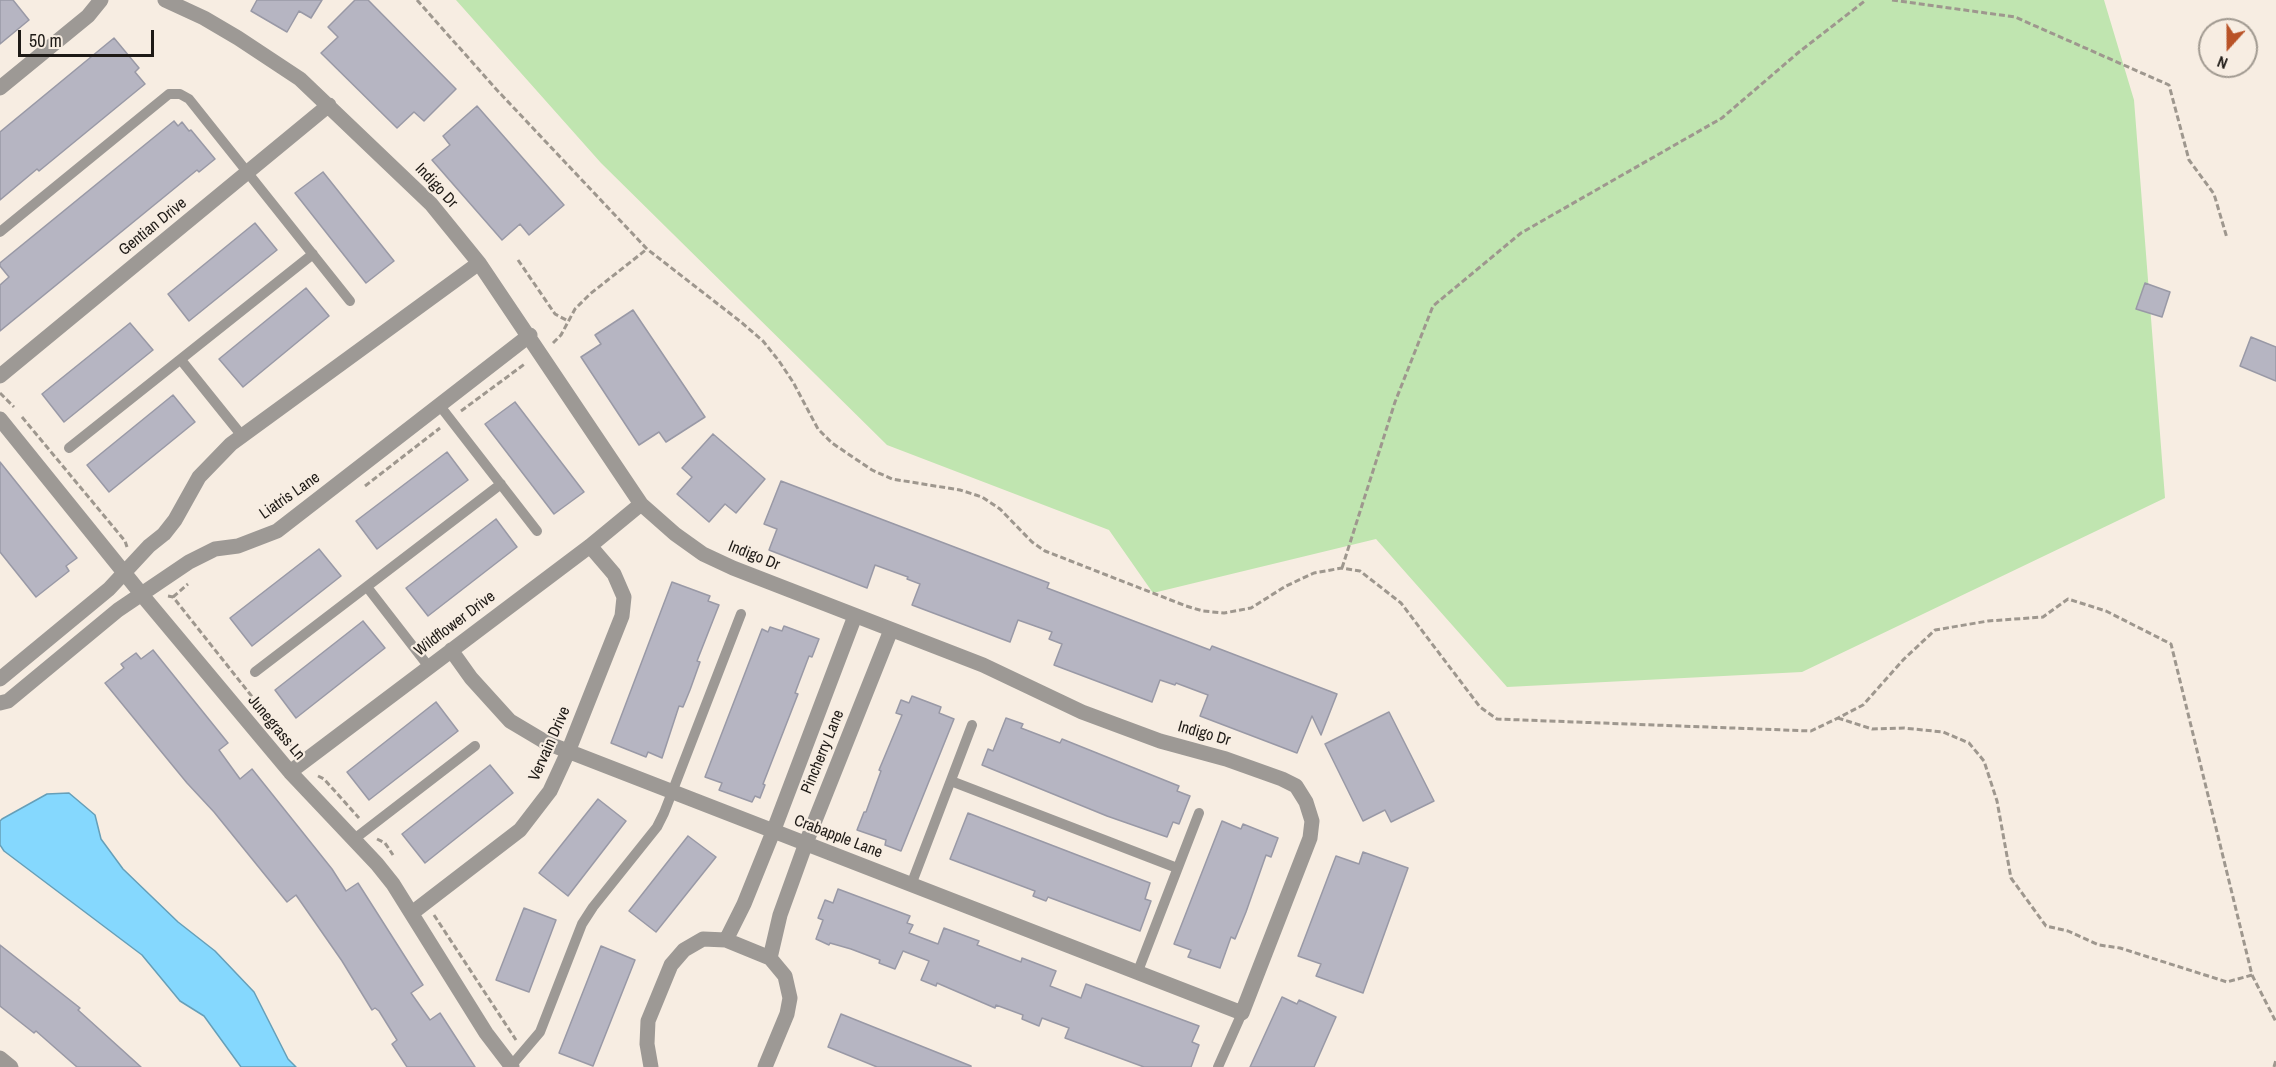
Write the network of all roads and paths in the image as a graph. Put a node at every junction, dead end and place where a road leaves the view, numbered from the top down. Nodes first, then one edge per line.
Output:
1 (101, 0) edge
2 (165, 0) edge
3 (417, 0) edge
4 (1866, 0) edge
5 (1892, 0) edge
6 (0, 88) edge
7 (329, 105) junction
8 (249, 172) junction
9 (0, 232) edge
10 (2227, 238) dead end
11 (313, 254) junction
12 (518, 260) dead end
13 (479, 263) junction
14 (350, 301) dead end
15 (567, 321) dead end
16 (530, 335) junction
17 (180, 360) junction
18 (0, 376) edge
19 (0, 393) edge
20 (440, 406) junction
21 (14, 407) dead end
22 (21, 416) dead end
23 (0, 419) edge
24 (243, 437) junction
25 (69, 448) dead end
26 (501, 484) junction
27 (641, 504) junction
28 (537, 531) dead end
29 (590, 546) junction
30 (136, 560) junction
31 (1342, 568) junction
32 (124, 572) junction
33 (158, 584) junction
34 (367, 587) junction
35 (142, 595) junction
36 (741, 614) dead end
37 (855, 616) junction
38 (891, 630) junction
39 (451, 650) junction
40 (429, 667) junction
41 (255, 672) dead end
42 (0, 679) edge
43 (0, 703) edge
44 (1838, 718) junction
45 (972, 725) dead end
46 (474, 746) dead end
47 (568, 752) junction
48 (303, 762) junction
49 (290, 772) junction
50 (951, 781) junction
51 (672, 793) junction
52 (1199, 813) dead end
53 (368, 828) junction
54 (773, 832) junction
55 (353, 840) junction
56 (806, 843) junction
57 (396, 860) dead end
58 (1177, 868) junction
59 (911, 885) junction
60 (426, 902) junction
61 (412, 913) junction
62 (726, 940) junction
63 (770, 958) junction
64 (1138, 971) junction
65 (2252, 975) junction
66 (1242, 1013) junction
67 (2276, 1022) edge
68 (524, 1052) junction
69 (0, 1058) edge
70 (2276, 1060) edge
71 (511, 1066) edge
72 (11, 1067) edge
73 (651, 1067) edge
74 (765, 1067) edge
75 (1218, 1067) edge
76 (2274, 1067) edge

1 - 6 street
2 - 7 street, Indigo Dr
3 - 31 path
4 - 31 path
5 - 10 path
7 - 8 street, Gentian Drive
7 - 13 street, Indigo Dr
8 - 9 lane
8 - 11 lane
8 - 18 street, Gentian Drive
11 - 14 lane
11 - 17 lane
12 - 15 path
13 - 16 street, Indigo Dr
13 - 24 street
16 - 20 street, Liatris Lane
16 - 27 street, Indigo Dr
17 - 24 lane
17 - 25 lane
19 - 21 path
20 - 26 lane
20 - 33 street, Liatris Lane
22 - 30 path
23 - 32 street, Junegrass Ln
24 - 30 street
26 - 28 lane
26 - 34 lane
27 - 29 street, Wildflower Drive
27 - 37 street, Indigo Dr
29 - 39 street, Wildflower Drive
29 - 47 street, Vervain Drive
30 - 32 street
31 - 44 path
32 - 35 street, Junegrass Ln
32 - 42 street
33 - 35 street, Liatris Lane
33 - 48 path
34 - 40 lane
34 - 41 lane
35 - 43 street, Liatris Lane
35 - 49 street, Junegrass Ln
36 - 51 lane
37 - 38 street, Indigo Dr
37 - 54 street, Pincherry Lane
38 - 56 street, Pincherry Lane
38 - 66 street, Indigo Dr
39 - 40 street, Wildflower Drive
39 - 47 street, Crabapple Lane
40 - 48 street, Wildflower Drive
44 - 65 path
44 - 65 path
45 - 50 lane
46 - 53 lane
47 - 51 street, Crabapple Lane
47 - 60 street, Vervain Drive
48 - 49 street, Wildflower Drive
48 - 53 path
49 - 55 street, Junegrass Ln
50 - 58 lane
50 - 59 lane
51 - 54 street, Crabapple Lane
51 - 68 lane
52 - 58 lane
53 - 55 lane
53 - 57 path
54 - 56 street, Crabapple Lane
54 - 62 street, Pincherry Lane
55 - 61 street, Junegrass Ln
56 - 59 street, Crabapple Lane
56 - 63 street, Pincherry Lane
58 - 64 lane
59 - 64 street, Crabapple Lane
60 - 61 street, Vervain Drive
60 - 68 path
61 - 71 street, Junegrass Ln
62 - 63 street
62 - 73 street
63 - 74 street
64 - 66 street, Crabapple Lane
65 - 67 path
66 - 75 lane
68 - 71 lane
69 - 72 street
70 - 76 path

